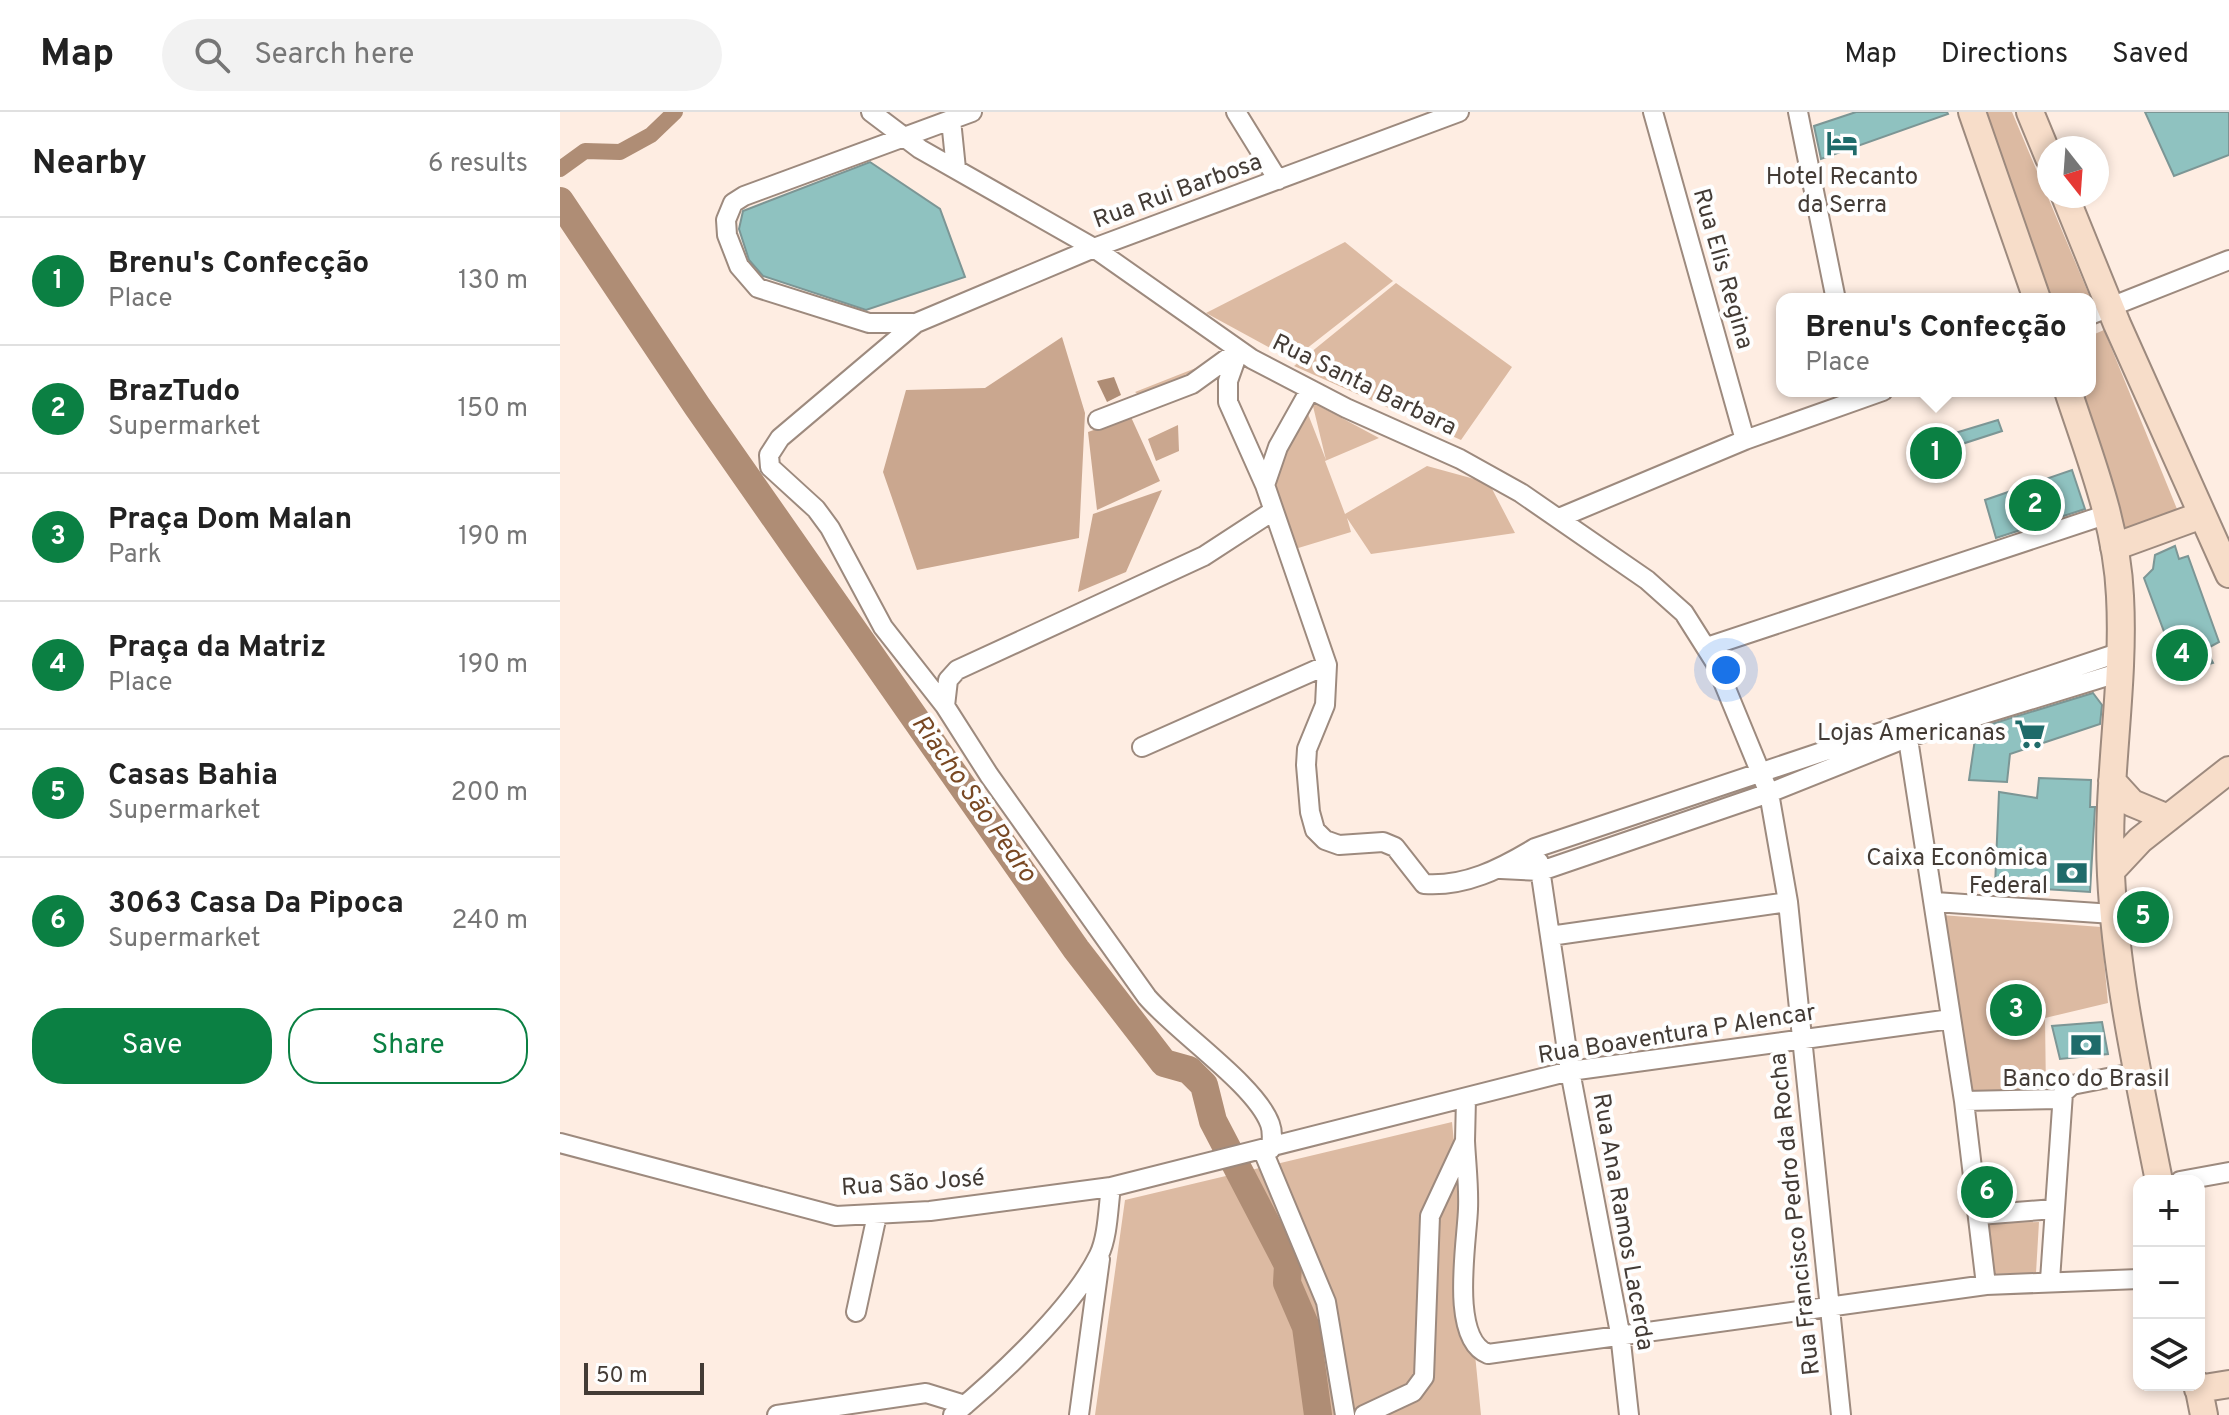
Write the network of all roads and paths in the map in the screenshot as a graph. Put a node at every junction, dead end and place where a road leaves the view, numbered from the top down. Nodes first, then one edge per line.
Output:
1 (871, 112) edge
2 (972, 112) edge
3 (1236, 112) edge
4 (1459, 112) edge
5 (1653, 112) edge
6 (1798, 112) edge
7 (1972, 112) edge
8 (2030, 112) edge
9 (1433, 116) edge
10 (951, 120) junction
11 (2040, 136) edge
12 (903, 138) junction
13 (956, 169) junction
14 (1278, 180) junction
15 (2069, 208) edge
16 (1094, 248) junction
17 (2229, 260) edge
18 (1835, 293) edge
19 (2035, 293) edge
20 (2095, 293) edge
21 (2100, 311) edge
22 (916, 323) junction
23 (1239, 350) junction
24 (1310, 390) junction
25 (1866, 397) edge
26 (2070, 397) edge
27 (1098, 420) dead end
28 (1745, 440) junction
29 (1265, 485) junction
30 (1273, 511) junction
31 (2108, 514) junction
32 (1559, 518) junction
33 (2214, 524) edge
34 (2114, 547) junction
35 (2229, 574) edge
36 (1707, 647) junction
37 (2121, 662) junction
38 (1327, 665) junction
39 (945, 706) junction
40 (1907, 730) junction
41 (1142, 747) dead end
42 (2229, 770) edge
43 (1761, 771) junction
44 (2112, 781) junction
45 (1769, 793) junction
46 (2168, 818) junction
47 (1607, 824) junction
48 (1614, 846) junction
49 (1535, 848) junction
50 (1501, 869) junction
51 (1541, 871) junction
52 (2111, 871) junction
53 (1788, 902) junction
54 (1935, 902) junction
55 (2113, 914) junction
56 (1550, 936) junction
57 (1951, 1019) junction
58 (1803, 1040) junction
59 (1570, 1071) junction
60 (2138, 1072) junction
61 (2066, 1092) junction
62 (1466, 1098) junction
63 (1964, 1101) junction
64 (1465, 1141) junction
65 (560, 1143) edge
66 (1261, 1151) junction
67 (1227, 1160) joint
68 (2229, 1172) edge
69 (2158, 1175) edge
70 (2205, 1176) edge
71 (1111, 1187) junction
72 (2054, 1209) junction
73 (877, 1215) junction
74 (1979, 1215) junction
75 (1101, 1252) junction
76 (2133, 1279) edge
77 (2050, 1280) junction
78 (1986, 1285) junction
79 (1828, 1305) junction
80 (856, 1312) dead end
81 (1620, 1333) junction
82 (2229, 1384) edge
83 (2205, 1386) edge
84 (2199, 1391) edge
85 (959, 1410) edge
86 (777, 1415) edge
87 (1079, 1415) edge
88 (1345, 1415) edge
89 (1364, 1415) edge
90 (1629, 1415) edge
91 (1841, 1415) edge
92 (2204, 1415) edge

1 - 12 street, Rua Santa Barbara
2 - 10 street
3 - 14 street
4 - 9 street, Rua Rui Barbosa
5 - 28 street, Rua Elis Regina
6 - 18 street
7 - 19 main road
8 - 11 main road
9 - 14 street, Rua Rui Barbosa
10 - 12 street
10 - 13 street
12 - 13 street, Rua Santa Barbara
12 - 22 street
13 - 16 street, Rua Santa Barbara
14 - 16 street, Rua Rui Barbosa
15 - 20 main road
16 - 22 street, Rua Rui Barbosa
16 - 23 street, Rua Santa Barbara
17 - 21 street
21 - 33 main road
22 - 39 street
23 - 24 street, Rua Santa Barbara
23 - 27 street
23 - 29 street
24 - 29 street
24 - 32 street, Rua Santa Barbara
25 - 28 street
26 - 31 main road
28 - 32 street
29 - 30 street
30 - 38 street
30 - 39 street
31 - 34 main road
31 - 36 street
32 - 36 street, Rua Santa Barbara
33 - 34 main road
33 - 35 main road
34 - 37 main road
36 - 43 street, Rua Santa Barbara
37 - 40 street
37 - 44 main road
38 - 41 street
38 - 50 street
39 - 66 street
40 - 43 street
40 - 45 street
40 - 54 street
42 - 46 main road
43 - 45 street, Rua Francisco Pedro da Rocha
43 - 47 street
44 - 46 main road
44 - 52 main road
45 - 48 street
45 - 53 street, Rua Francisco Pedro da Rocha
46 - 52 main road
47 - 48 street
47 - 49 street
48 - 51 street
49 - 50 street
49 - 51 street, Rua Ana Ramos Lacerda
50 - 51 street
51 - 56 street, Rua Ana Ramos Lacerda
52 - 55 main road
53 - 56 street
53 - 58 street, Rua Francisco Pedro da Rocha
54 - 55 street
54 - 57 street
55 - 60 main road
56 - 59 street, Rua Ana Ramos Lacerda
57 - 58 street, Rua Boaventura P Alencar
57 - 63 street
58 - 59 street, Rua Boaventura P Alencar
58 - 79 street, Rua Francisco Pedro da Rocha
59 - 62 street, Rua Boaventura P Alencar
59 - 81 street, Rua Ana Ramos Lacerda
60 - 61 street
60 - 69 main road
61 - 63 street
61 - 72 street
62 - 64 street
62 - 66 street, Rua Boaventura P Alencar
63 - 74 street
64 - 81 street
64 - 89 street
65 - 73 street, Rua São José
66 - 67 street, Rua Boaventura P Alencar
66 - 88 street
67 - 71 street, Rua São José
68 - 70 street
71 - 73 street, Rua São José
71 - 75 street
72 - 74 street
72 - 77 street
73 - 80 street
74 - 78 street
75 - 85 street
75 - 87 street
76 - 77 street
77 - 78 street
78 - 79 street
79 - 81 street
79 - 91 street, Rua Francisco Pedro da Rocha
81 - 90 street, Rua Ana Ramos Lacerda
82 - 83 main road
84 - 92 main road
85 - 86 street

